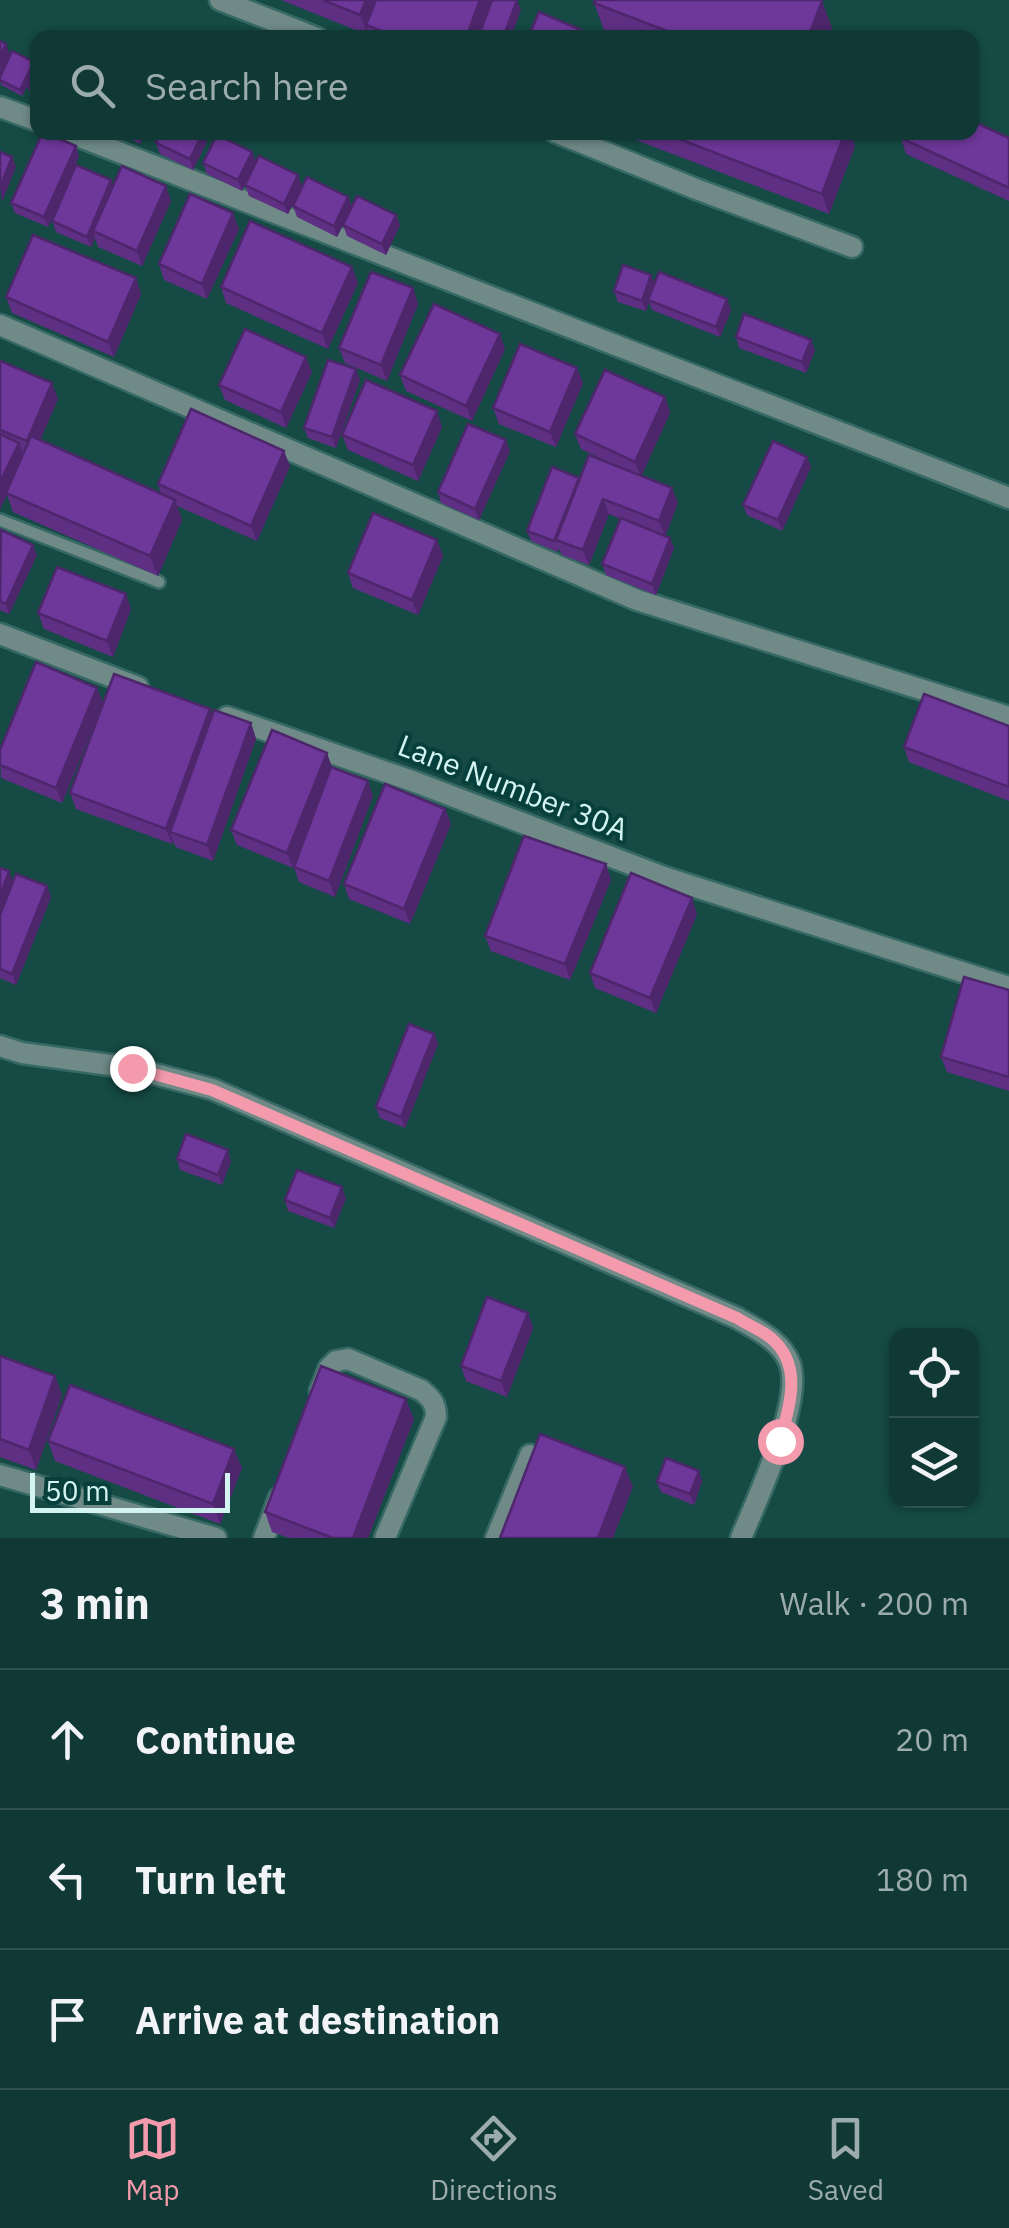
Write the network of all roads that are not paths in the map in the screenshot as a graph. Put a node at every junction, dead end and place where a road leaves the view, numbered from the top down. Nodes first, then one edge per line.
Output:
1 (220, 0) edge
2 (297, 30) edge
3 (0, 106) edge
4 (30, 118) edge
5 (88, 140) edge
6 (574, 140) edge
7 (852, 247) dead end
8 (0, 325) edge
9 (1009, 498) edge
10 (0, 520) edge
11 (159, 582) dead end
12 (0, 634) edge
13 (160, 694) edge
14 (215, 713) edge
15 (1009, 717) edge
16 (1009, 988) edge
17 (0, 1046) edge
18 (316, 1402) edge
19 (530, 1456) edge
20 (0, 1475) edge
21 (284, 1487) edge
22 (216, 1538) edge
23 (264, 1538) edge
24 (385, 1538) edge
25 (496, 1538) edge
26 (742, 1538) edge

1 - 2 street
3 - 4 street
5 - 9 street
6 - 7 street
8 - 15 street
10 - 11 lane
12 - 13 street
14 - 16 street, Lane Number 30A
17 - 26 street
18 - 24 street
19 - 25 street
20 - 22 street
21 - 23 street

